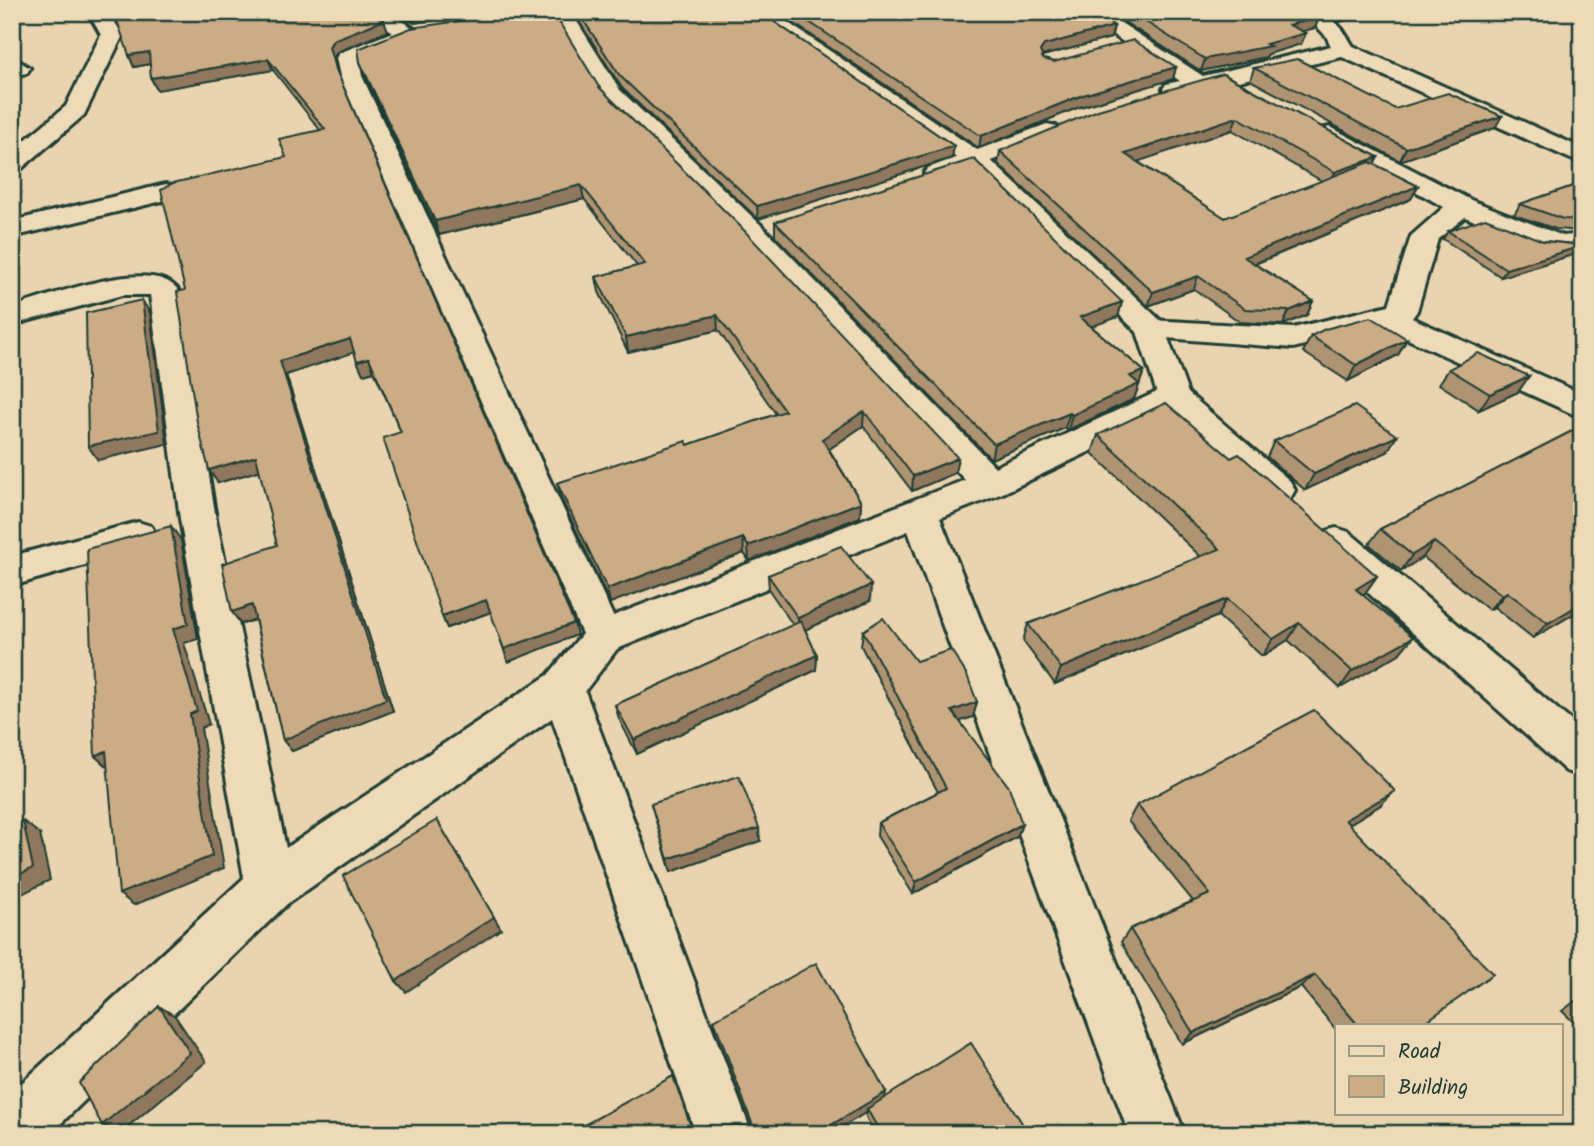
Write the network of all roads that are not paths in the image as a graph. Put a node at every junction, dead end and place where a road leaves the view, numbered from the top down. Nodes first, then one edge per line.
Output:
1 (98, 12) edge
2 (375, 12) edge
3 (561, 12) edge
4 (758, 12) edge
5 (1090, 12) edge
6 (1313, 12) edge
7 (1135, 41) junction
8 (1111, 47) edge
9 (1344, 50) junction
10 (1223, 77) junction
11 (1197, 82) junction
12 (1259, 96) edge
13 (1148, 97) edge
14 (1074, 120) edge
15 (1307, 122) edge
16 (1582, 157) edge
17 (977, 161) junction
18 (12, 164) edge
19 (911, 182) edge
20 (166, 192) edge
21 (1462, 206) junction
22 (12, 229) edge
23 (1582, 242) edge
24 (12, 316) edge
25 (1383, 316) junction
26 (1151, 329) junction
27 (1173, 398) junction
28 (1582, 407) edge
29 (990, 484) junction
30 (919, 512) junction
31 (198, 519) junction
32 (12, 571) edge
33 (603, 637) junction
34 (563, 688) junction
35 (1582, 757) edge
36 (270, 887) junction
37 (12, 1131) edge
38 (724, 1134) edge
39 (1157, 1134) edge

1 - 18 street
2 - 33 street
3 - 29 street
4 - 17 street
5 - 7 street
6 - 9 street
7 - 8 street
7 - 11 street
9 - 10 street
9 - 16 street
10 - 11 street
10 - 12 street
11 - 13 street
14 - 17 street
15 - 21 street
17 - 19 street
17 - 26 street
20 - 22 street
21 - 23 street
21 - 25 street
24 - 31 street
25 - 26 street
25 - 28 street
26 - 27 street
27 - 29 street
27 - 35 street
29 - 30 street
30 - 33 street
30 - 39 street
31 - 32 street
31 - 36 street
33 - 34 street
34 - 36 street
34 - 38 street
36 - 37 street

